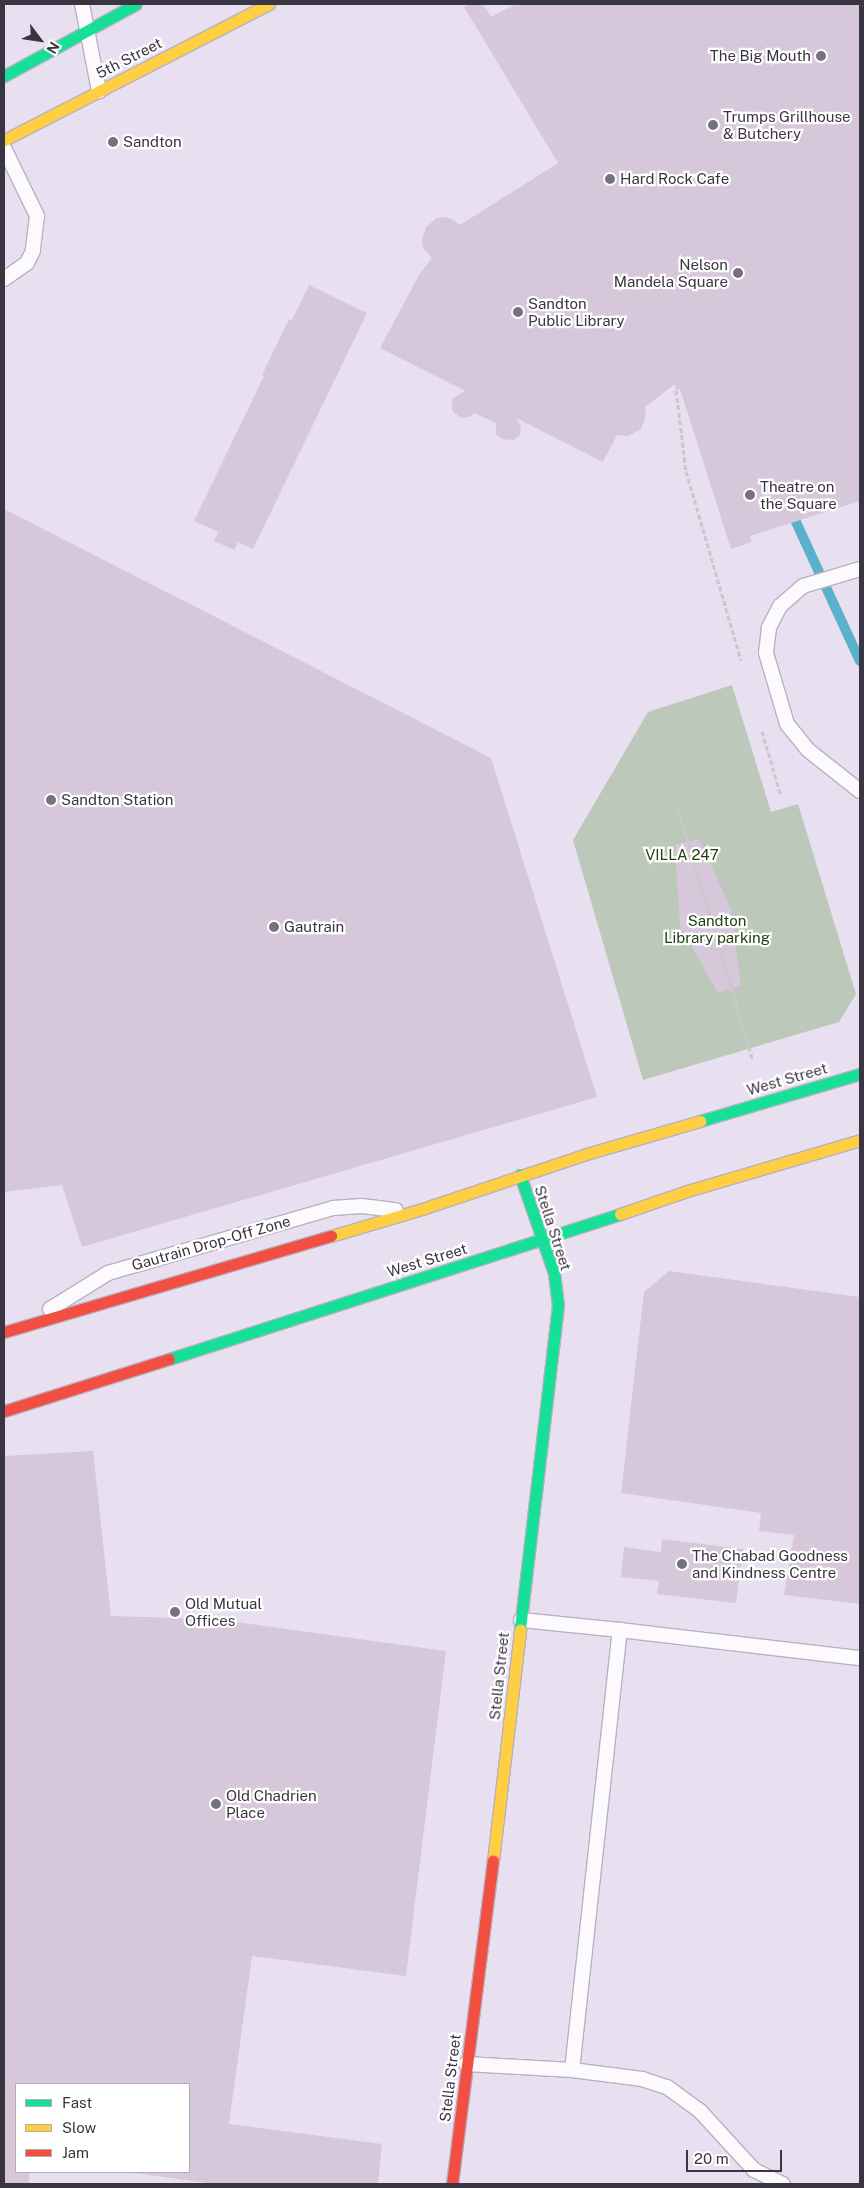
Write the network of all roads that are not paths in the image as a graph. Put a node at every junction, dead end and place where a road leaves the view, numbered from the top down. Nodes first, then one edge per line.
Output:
1 (82, 4) edge
2 (136, 4) edge
3 (269, 4) edge
4 (88, 30) junction
5 (4, 76) edge
6 (99, 91) junction
7 (4, 140) edge
8 (4, 148) edge
9 (4, 279) edge
10 (860, 569) edge
11 (860, 791) edge
12 (860, 1074) edge
13 (860, 1140) edge
14 (520, 1175) junction
15 (412, 1212) junction
16 (543, 1240) junction
17 (24, 1326) junction
18 (4, 1332) edge
19 (4, 1410) edge
20 (521, 1620) junction
21 (620, 1630) junction
22 (860, 1658) edge
23 (466, 2064) junction
24 (572, 2070) junction
25 (452, 2184) edge
26 (782, 2184) edge

1 - 4 lane
2 - 4 street
3 - 6 street, 5th Street
4 - 5 street
4 - 6 lane
6 - 7 street, 5th Street
8 - 9 lane
10 - 11 lane
12 - 14 street, West Street
13 - 16 street, West Street
14 - 15 street, West Street
14 - 16 street, Stella Street
15 - 17 street, West Street
15 - 17 lane, Gautrain Drop-Off Zone
16 - 19 street, West Street
16 - 20 street, Stella Street
17 - 18 street, West Street
20 - 21 lane
20 - 23 street, Stella Street
21 - 22 lane
21 - 24 lane
23 - 24 lane
23 - 25 street, Stella Street
24 - 26 lane

